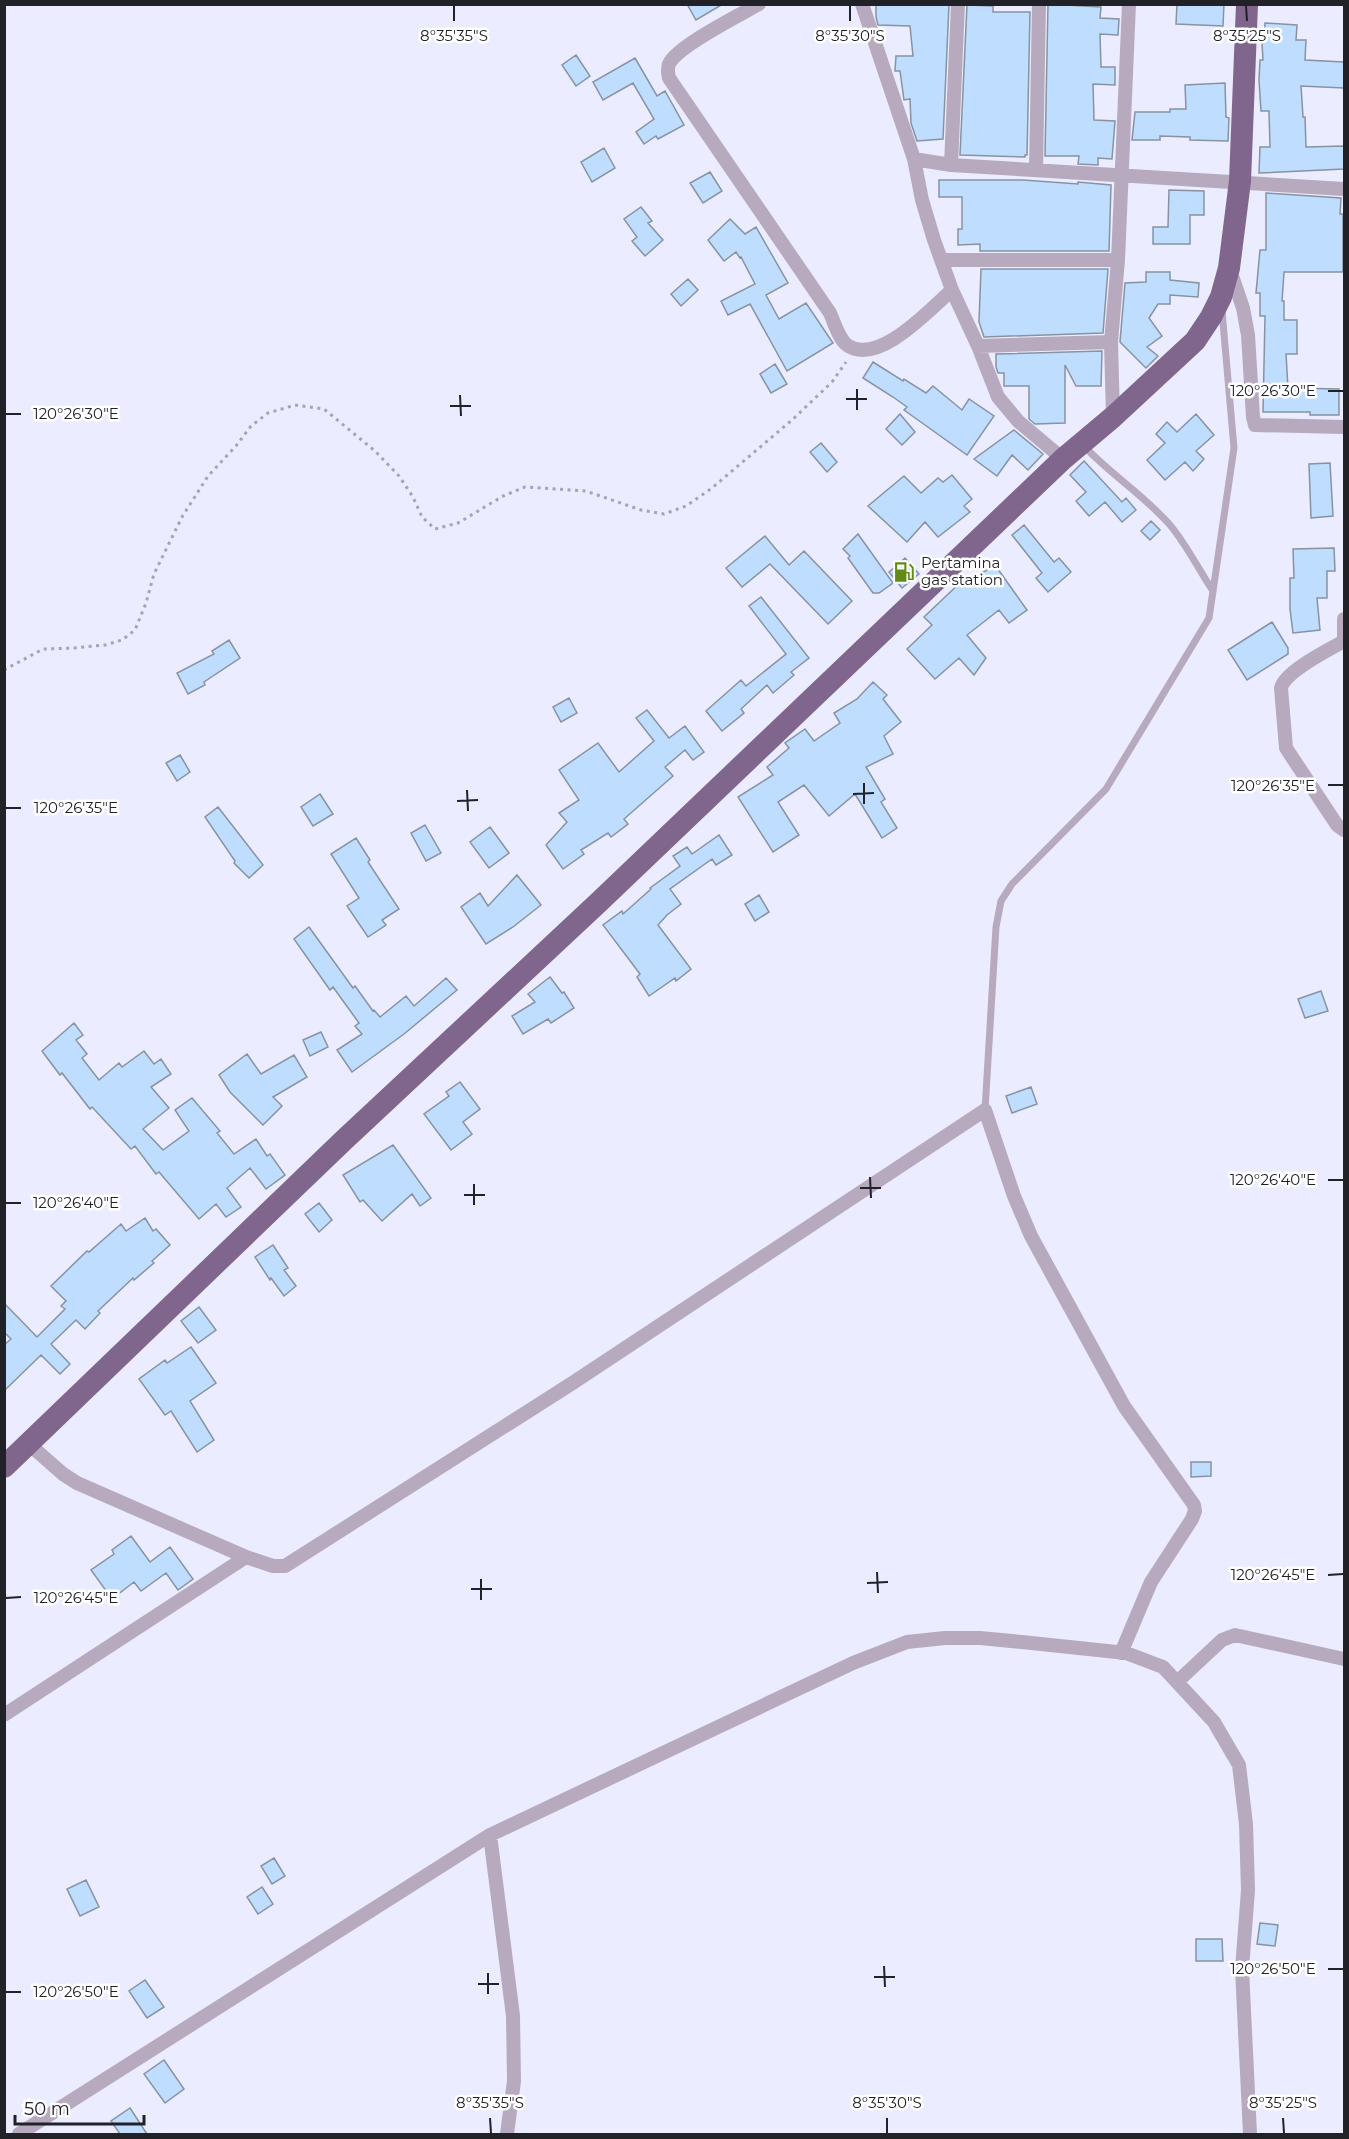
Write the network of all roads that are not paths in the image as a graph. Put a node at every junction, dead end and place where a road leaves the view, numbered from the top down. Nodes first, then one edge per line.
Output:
1 (759, 4) edge
2 (862, 4) edge
3 (958, 4) edge
4 (1039, 4) edge
5 (1129, 4) edge
6 (1247, 4) edge
7 (914, 159) junction
8 (951, 165) junction
9 (1036, 170) junction
10 (1121, 174) junction
11 (1240, 181) junction
12 (1344, 189) edge
13 (941, 260) junction
14 (1118, 260) junction
15 (1229, 268) junction
16 (952, 290) junction
17 (1221, 297) junction
18 (1112, 342) junction
19 (978, 346) junction
20 (1113, 417) junction
21 (1344, 427) edge
22 (1082, 444) junction
23 (1063, 459) junction
24 (1213, 591) junction
25 (1344, 619) edge
26 (1344, 641) edge
27 (1344, 830) edge
28 (985, 1110) junction
29 (30, 1444) junction
30 (4, 1467) edge
31 (246, 1557) junction
32 (1121, 1653) junction
33 (1344, 1659) edge
34 (1177, 1682) junction
35 (4, 1715) edge
36 (490, 1835) junction
37 (19, 2134) edge
38 (507, 2134) edge
39 (1250, 2134) edge

1 - 16 street
2 - 7 street
3 - 8 street
4 - 9 street
5 - 10 street
6 - 11 highway
7 - 8 street
7 - 13 street
8 - 9 street
9 - 10 street
10 - 11 street
10 - 14 street
11 - 12 street
11 - 15 highway
13 - 14 street
13 - 16 street
14 - 18 street
15 - 17 highway
15 - 21 street
16 - 19 street
17 - 20 highway
17 - 24 lane
18 - 19 street
18 - 20 street
19 - 23 street
20 - 22 highway
22 - 23 highway
22 - 24 lane
23 - 29 highway
24 - 28 lane
25 - 26 street
26 - 27 street
28 - 31 street
28 - 32 street
29 - 30 highway
29 - 31 street
31 - 35 street
32 - 34 street
32 - 36 street
33 - 34 street
34 - 39 street
36 - 37 street
36 - 38 street

